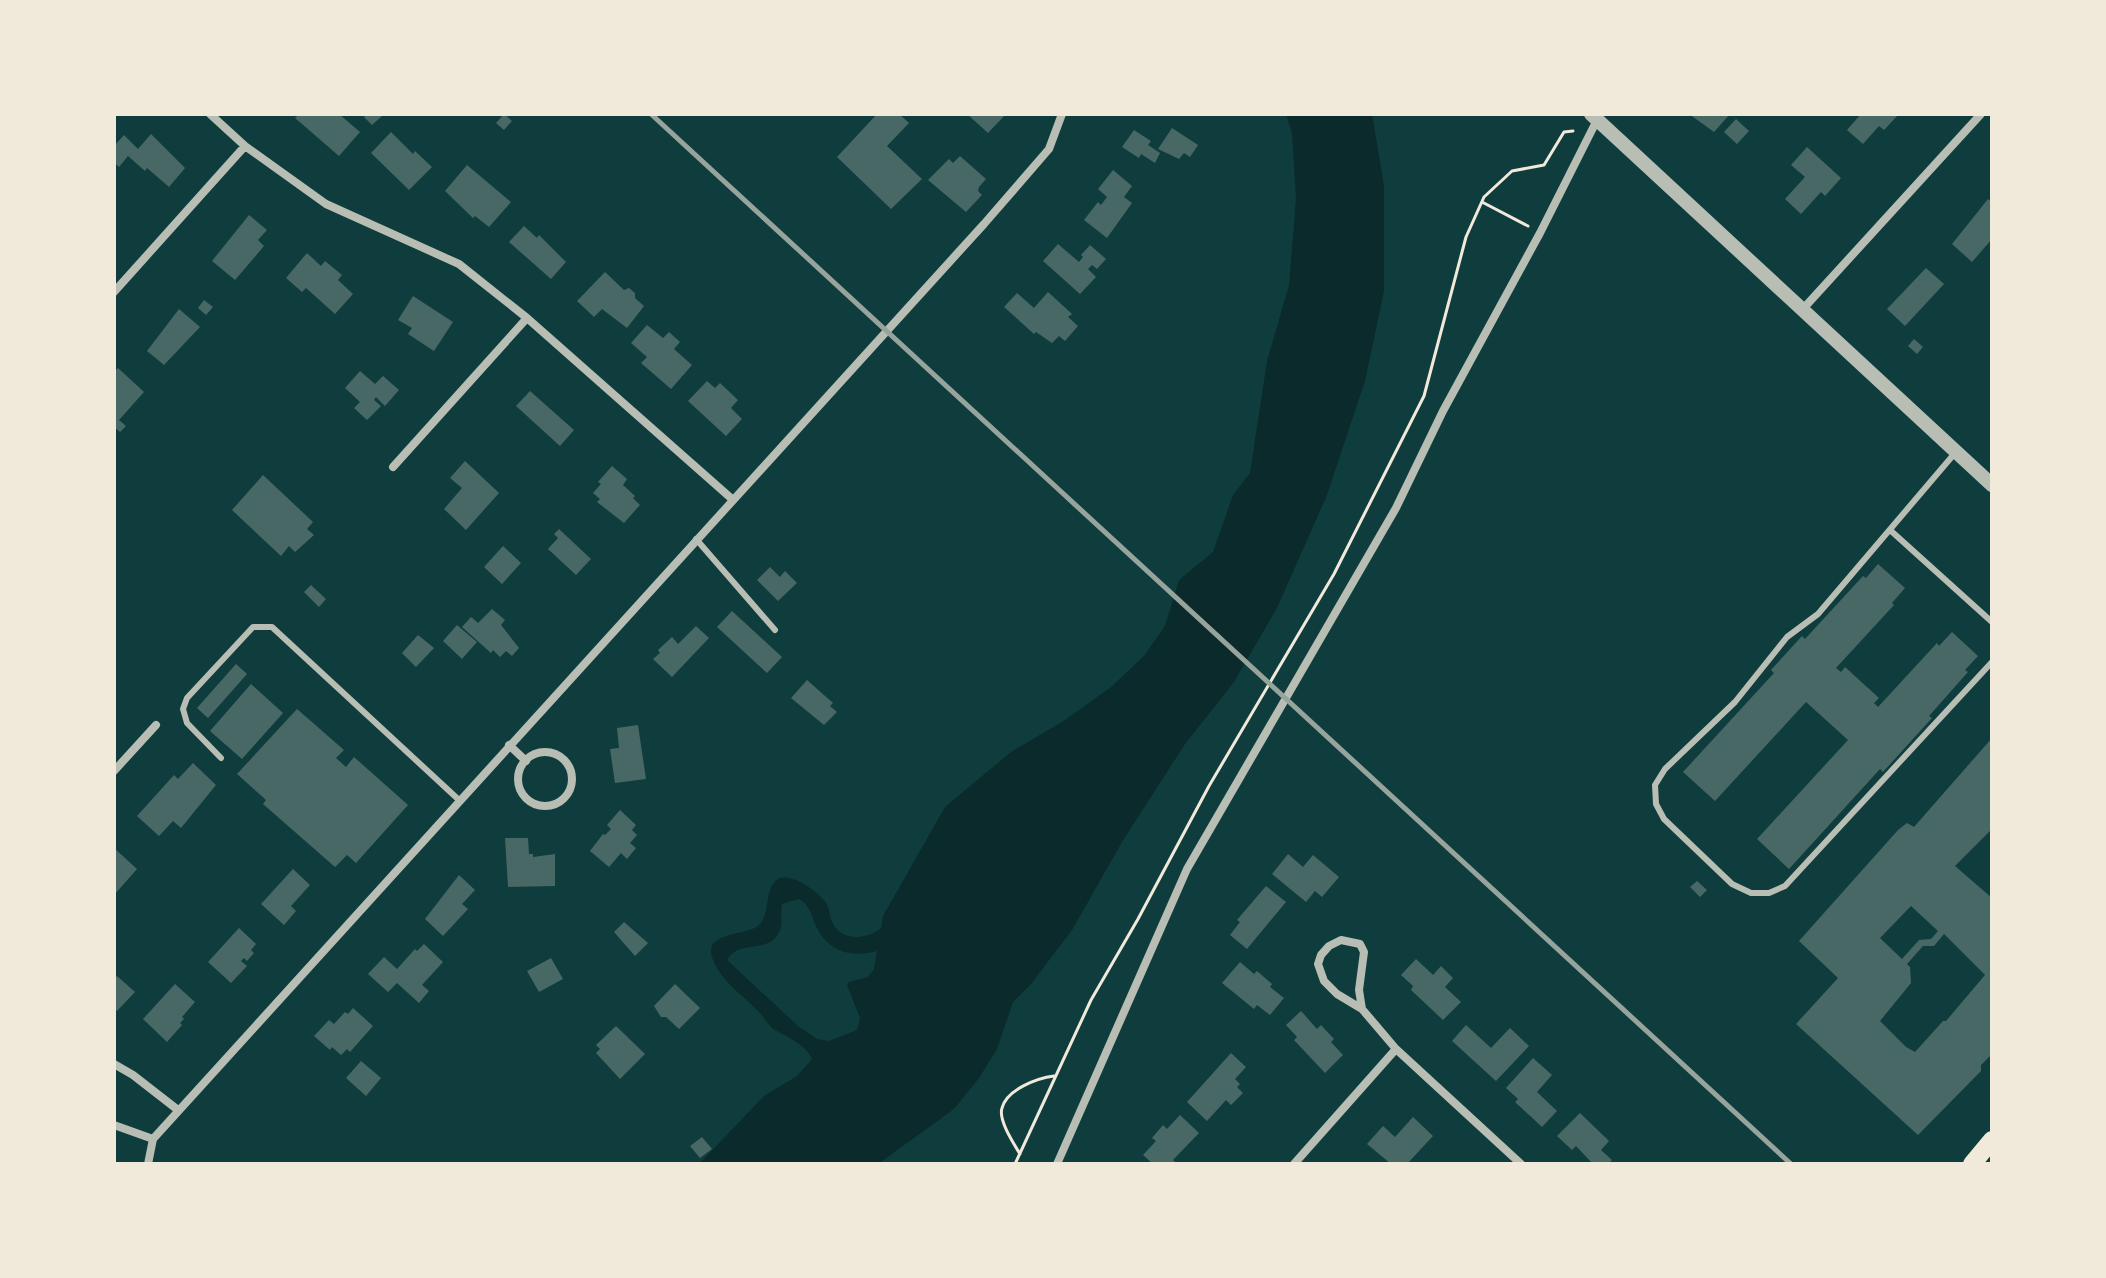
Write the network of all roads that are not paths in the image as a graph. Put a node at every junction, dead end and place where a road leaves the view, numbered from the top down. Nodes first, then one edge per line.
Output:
1 (210, 114) edge
2 (1062, 114) edge
3 (1981, 114) edge
4 (1596, 116) edge
5 (245, 146) junction
6 (114, 292) edge
7 (1802, 310) junction
8 (527, 318) junction
9 (1957, 452) junction
10 (393, 467) dead end
11 (1992, 485) edge
12 (732, 499) junction
13 (1890, 530) junction
14 (696, 539) junction
15 (1992, 622) edge
16 (775, 630) dead end
17 (1992, 662) edge
18 (156, 725) dead end
19 (509, 745) junction
20 (221, 758) dead end
21 (526, 761) junction
22 (114, 771) edge
23 (459, 800) junction
24 (1362, 1009) junction
25 (1396, 1049) junction
26 (114, 1064) edge
27 (178, 1110) junction
28 (114, 1125) edge
29 (153, 1139) junction
30 (1992, 1140) edge
31 (148, 1164) edge
32 (1057, 1164) edge
33 (1294, 1164) edge
34 (1521, 1164) edge
35 (1972, 1164) edge

1 - 5 street
2 - 12 street
3 - 7 street
4 - 7 street
4 - 32 street
5 - 6 street
5 - 8 street
7 - 9 street
8 - 10 street
8 - 12 street
9 - 11 street
9 - 13 lane
12 - 14 street
13 - 15 lane
13 - 17 lane
14 - 16 lane
14 - 19 street
18 - 22 street
19 - 21 street
19 - 23 street
20 - 23 lane
21 - 21 street
23 - 27 street
24 - 24 street
24 - 25 street
25 - 33 street
25 - 34 street
26 - 27 street
27 - 29 street
28 - 29 street
29 - 31 street
30 - 35 main road

